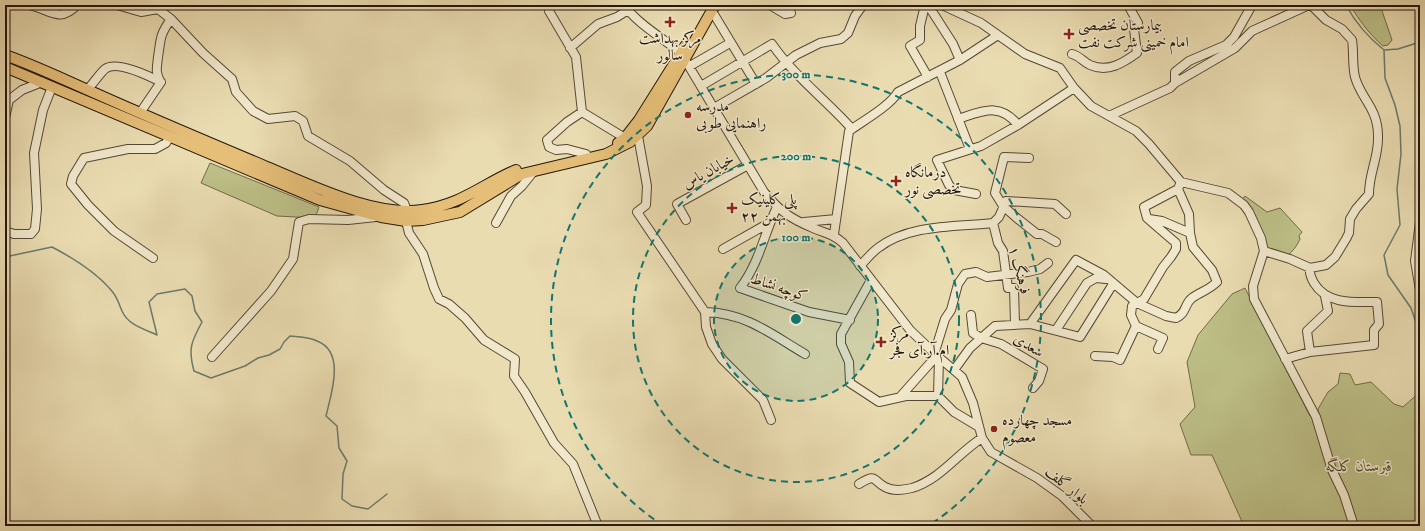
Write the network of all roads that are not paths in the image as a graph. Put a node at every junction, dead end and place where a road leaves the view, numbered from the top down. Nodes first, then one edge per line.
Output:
1 (29, 5) edge
2 (77, 5) edge
3 (117, 5) edge
4 (770, 5) edge
5 (863, 5) edge
6 (927, 5) edge
7 (942, 5) edge
8 (1128, 5) edge
9 (1252, 5) edge
10 (1310, 5) edge
11 (157, 7) edge
12 (712, 7) edge
13 (626, 8) edge
14 (549, 11) dead end
15 (792, 13) dead end
16 (171, 19) junction
17 (998, 35) junction
18 (730, 43) junction
19 (570, 48) junction
20 (1072, 54) dead end
21 (5, 55) edge
22 (686, 60) junction
23 (960, 60) junction
24 (785, 62) junction
25 (742, 63) junction
26 (5, 67) edge
27 (940, 72) junction
28 (928, 77) junction
29 (42, 82) junction
30 (161, 82) junction
31 (1175, 82) junction
32 (756, 84) junction
33 (52, 86) junction
34 (700, 86) junction
35 (1074, 88) junction
36 (87, 90) junction
37 (714, 108) junction
38 (582, 112) junction
39 (140, 113) junction
40 (1109, 116) junction
41 (5, 118) edge
42 (958, 119) junction
43 (643, 123) junction
44 (1018, 125) junction
45 (852, 129) junction
46 (170, 136) junction
47 (638, 136) junction
48 (625, 138) junction
49 (970, 149) junction
50 (590, 154) junction
51 (1029, 158) dead end
52 (748, 165) junction
53 (534, 171) junction
54 (1180, 186) junction
55 (976, 194) dead end
56 (1003, 206) junction
57 (777, 207) junction
58 (1066, 214) dead end
59 (407, 216) junction
60 (381, 217) junction
61 (1147, 218) junction
62 (836, 219) junction
63 (686, 220) dead end
64 (799, 222) junction
65 (1420, 222) edge
66 (496, 223) dead end
67 (769, 223) junction
68 (993, 223) junction
69 (5, 231) edge
70 (1190, 233) junction
71 (834, 234) junction
72 (1056, 242) dead end
73 (723, 250) dead end
74 (1264, 251) junction
75 (153, 258) dead end
76 (1048, 263) dead end
77 (860, 266) junction
78 (1310, 268) junction
79 (1007, 274) junction
80 (871, 280) junction
81 (1111, 282) junction
82 (1420, 290) edge
83 (1325, 296) junction
84 (1137, 302) junction
85 (705, 312) junction
86 (971, 315) dead end
87 (850, 320) junction
88 (1015, 324) junction
89 (1030, 324) junction
90 (1136, 326) junction
91 (1056, 330) junction
92 (981, 338) junction
93 (1158, 349) dead end
94 (1310, 352) junction
95 (805, 354) dead end
96 (937, 356) junction
97 (1095, 356) dead end
98 (212, 357) dead end
99 (1285, 359) junction
100 (954, 370) junction
101 (1033, 388) dead end
102 (938, 396) junction
103 (900, 397) junction
104 (771, 420) dead end
105 (979, 427) junction
106 (982, 438) junction
107 (859, 484) dead end
108 (598, 526) edge
109 (1092, 526) edge
110 (1354, 526) edge

1 - 2 street
3 - 11 street
4 - 15 street
5 - 24 street
6 - 23 street
6 - 28 street
7 - 17 street
8 - 20 street
9 - 31 street
10 - 31 street
10 - 78 street
11 - 16 street
12 - 18 street
12 - 22 main road
13 - 19 street
13 - 22 street
14 - 19 street
16 - 30 street
16 - 59 street
17 - 23 street
17 - 35 street
18 - 22 street
18 - 25 street
19 - 38 street
21 - 36 main road
22 - 34 street
22 - 43 main road
23 - 27 street
24 - 25 street
24 - 32 street
24 - 45 street
25 - 32 street
25 - 34 street
26 - 29 main road
27 - 28 street
27 - 42 street
28 - 45 street
29 - 33 main road
29 - 41 street
30 - 36 street
30 - 39 street
31 - 40 street
32 - 37 street
33 - 46 main road
33 - 69 street
34 - 37 street
35 - 40 street
35 - 44 street
36 - 39 main road
37 - 52 street
38 - 48 street
38 - 50 street
39 - 59 main road
40 - 54 street
42 - 44 street
42 - 49 street
43 - 47 main road
43 - 48 main road
44 - 49 street
45 - 62 street
46 - 60 main road
46 - 75 street
47 - 50 main road
47 - 85 street
48 - 50 main road
49 - 55 street
50 - 53 main road
50 - 59 main road
51 - 56 street
52 - 57 street
52 - 63 street, خیابان یاس
53 - 59 main road
53 - 66 street
54 - 61 street
54 - 70 street
54 - 74 street
56 - 58 street
56 - 68 street
56 - 72 street
57 - 64 street
57 - 67 street, کوچه نشاط
59 - 60 main road
59 - 108 street
60 - 98 street
61 - 70 street
61 - 84 street
62 - 64 street
62 - 71 street
64 - 71 street
65 - 82 street
67 - 73 street
67 - 87 street, کوچه نشاط
68 - 77 street
68 - 79 street, فرهنگ ۱
70 - 84 street
71 - 77 street
74 - 78 street
74 - 99 street
76 - 79 street
77 - 80 street
78 - 83 street
79 - 88 street, فرهنگ ۱
79 - 96 street
80 - 87 street
80 - 96 street
81 - 84 street
81 - 89 street
81 - 91 street
81 - 91 street
83 - 94 street
83 - 94 street
84 - 90 street
85 - 95 street
85 - 104 street
86 - 92 street
87 - 103 street
88 - 89 street
88 - 92 street
89 - 91 street
90 - 93 street
90 - 97 street
92 - 100 street
92 - 101 street, سعدی
94 - 99 street
96 - 100 street
96 - 102 street
96 - 103 street
99 - 110 street
100 - 105 street
102 - 103 street
102 - 105 street
105 - 106 street
106 - 107 street
106 - 109 street, بلوار گلف

